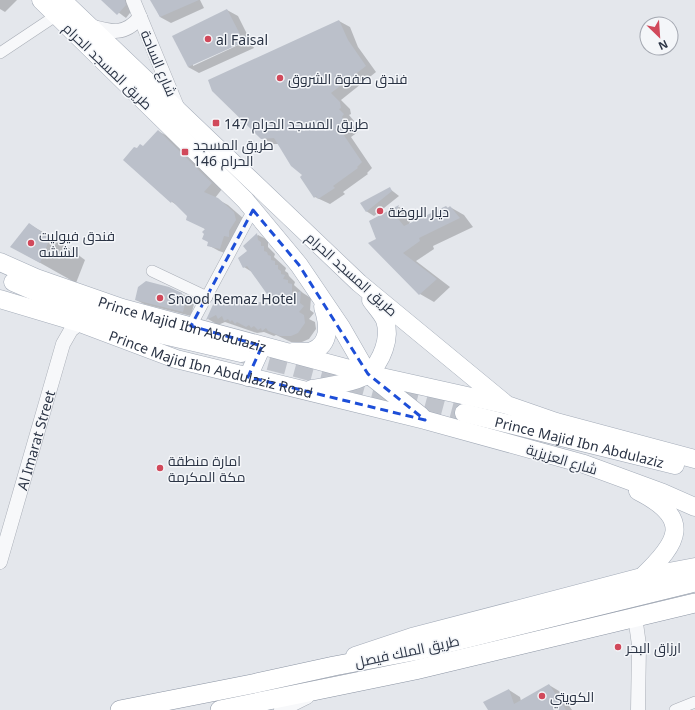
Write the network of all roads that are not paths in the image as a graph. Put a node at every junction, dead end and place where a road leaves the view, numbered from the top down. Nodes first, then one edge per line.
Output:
1 (41, 0) edge
2 (132, 0) edge
3 (63, 5) edge
4 (140, 17) junction
5 (90, 26) junction
6 (0, 53) edge
7 (178, 109) junction
8 (253, 210) junction
9 (0, 262) edge
10 (152, 271) dead end
11 (0, 274) edge
12 (359, 283) junction
13 (207, 297) junction
14 (0, 298) edge
15 (321, 298) junction
16 (55, 315) junction
17 (80, 323) junction
18 (191, 326) junction
19 (63, 344) junction
20 (262, 346) junction
21 (286, 352) junction
22 (241, 353) tunnel mouth
23 (368, 374) junction
24 (248, 377) junction
25 (303, 390) junction
26 (507, 405) junction
27 (464, 413) tunnel mouth
28 (425, 420) junction
29 (695, 459) edge
30 (584, 464) junction
31 (695, 470) edge
32 (695, 507) edge
33 (0, 562) edge
34 (693, 575) edge
35 (642, 577) junction
36 (695, 603) edge
37 (635, 616) junction
38 (307, 672) junction
39 (322, 689) junction
40 (695, 702) edge
41 (120, 710) edge
42 (220, 710) edge
43 (281, 710) edge
44 (638, 710) edge
45 (675, 710) edge

1 - 3 main road, طريق المسجد الحرام
2 - 4 street, شارع الساحة
3 - 5 main road, طريق المسجد الحرام
3 - 6 street
3 - 8 main road, طريق المسجد الحرام
4 - 5 street, شارع الساحة
4 - 7 street, شارع الساحة
5 - 7 main road, طريق المسجد الحرام
7 - 12 main road, طريق المسجد الحرام
8 - 13 street
8 - 15 main road, طريق المسجد الحرام
9 - 18 main road, Prince Majid Ibn Abdulaziz
10 - 13 street
11 - 22 main road, Prince Majid Ibn Abdulaziz
12 - 23 main road
12 - 26 main road, طريق المسجد الحرام
13 - 18 street
14 - 16 main road, Prince Majid Ibn Abdulaziz Road
15 - 21 main road
15 - 23 main road, طريق المسجد الحرام
16 - 17 main road, Prince Majid Ibn Abdulaziz Road
16 - 19 street
17 - 19 street, Al Imarat Street
17 - 24 main road, Prince Majid Ibn Abdulaziz Road
18 - 20 main road, Prince Majid Ibn Abdulaziz
19 - 33 street, Al Imarat Street
20 - 21 main road, Prince Majid Ibn Abdulaziz
20 - 24 main road
21 - 23 main road, Prince Majid Ibn Abdulaziz
23 - 25 main road
23 - 26 main road, Prince Majid Ibn Abdulaziz
23 - 28 main road, طريق المسجد الحرام
24 - 25 main road, Prince Majid Ibn Abdulaziz Road
25 - 28 main road, Prince Majid Ibn Abdulaziz Road
26 - 29 main road, طريق المسجد الحرام
27 - 31 main road, Prince Majid Ibn Abdulaziz
28 - 30 main road, شارع العزيزية
30 - 32 main road, شارع العزيزية
30 - 35 main road
34 - 35 main road
34 - 38 highway, طريق الملك فيصل
35 - 38 main road
36 - 37 highway, طريق الملك فيصل
37 - 39 highway, طريق الملك فيصل
37 - 44 street
38 - 41 highway, طريق الملك فيصل
39 - 42 highway, طريق الملك فيصل
39 - 43 street
40 - 45 street

